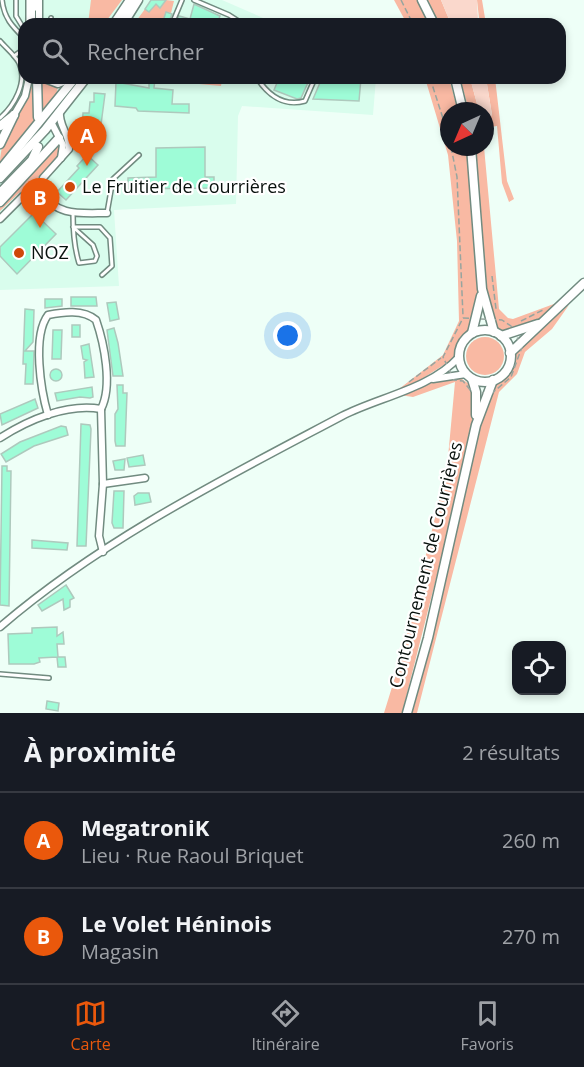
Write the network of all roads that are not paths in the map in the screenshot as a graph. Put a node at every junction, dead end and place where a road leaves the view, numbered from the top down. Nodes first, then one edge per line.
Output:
1 (2, 0) edge
2 (16, 0) edge
3 (34, 0) edge
4 (130, 0) edge
5 (138, 0) edge
6 (182, 0) edge
7 (194, 0) edge
8 (422, 0) edge
9 (31, 18) edge
10 (39, 18) edge
11 (118, 18) edge
12 (127, 18) edge
13 (174, 18) edge
14 (234, 18) edge
15 (431, 18) edge
16 (18, 19) edge
17 (18, 32) edge
18 (0, 41) edge
19 (18, 53) edge
20 (14, 56) junction
21 (18, 65) edge
22 (20, 84) edge
23 (28, 84) edge
24 (39, 84) edge
25 (70, 84) edge
26 (81, 84) edge
27 (262, 84) edge
28 (312, 84) edge
29 (456, 84) edge
30 (461, 102) edge
31 (14, 115) junction
32 (0, 118) edge
33 (49, 120) junction
34 (0, 126) edge
35 (62, 135) junction
36 (0, 144) edge
37 (38, 147) dead end
38 (139, 155) dead end
39 (472, 156) edge
40 (0, 170) edge
41 (0, 178) edge
42 (41, 191) junction
43 (0, 193) edge
44 (0, 202) edge
45 (107, 213) joint
46 (73, 214) junction
47 (0, 219) edge
48 (73, 227) junction
49 (102, 275) dead end
50 (584, 283) edge
51 (482, 289) junction
52 (542, 323) junction
53 (472, 333) junction
54 (497, 334) junction
55 (510, 353) junction
56 (459, 357) junction
57 (469, 376) junction
58 (429, 380) junction
59 (493, 380) junction
60 (101, 409) junction
61 (48, 415) junction
62 (476, 425) junction
63 (0, 438) edge
64 (145, 478) dead end
65 (103, 484) junction
66 (103, 552) junction
67 (0, 627) edge
68 (0, 674) edge
69 (49, 678) dead end
70 (407, 713) edge

1 - 17 lane
2 - 16 lane
3 - 9 street
3 - 10 street
4 - 11 main road
5 - 12 main road
6 - 13 lane
7 - 14 lane
8 - 15 main road
18 - 20 lane
19 - 20 lane
20 - 21 lane
22 - 32 lane
23 - 31 street
24 - 33 main road
25 - 33 main road
26 - 33 main road
27 - 28 lane
29 - 30 main road
31 - 34 main road
31 - 36 main road
33 - 35 street
33 - 40 main road
33 - 41 main road
35 - 42 street
35 - 44 main road
37 - 43 main road
38 - 45 lane
39 - 51 main road
42 - 46 street
42 - 47 street
45 - 46 street
46 - 48 lane
48 - 48 lane
48 - 49 lane
50 - 52 main road
51 - 53 main road
51 - 54 main road
52 - 54 main road
52 - 55 main road
53 - 54 main road
53 - 56 main road
54 - 55 main road
55 - 59 main road
56 - 57 main road
56 - 58 street
57 - 58 street
57 - 59 main road
57 - 62 main road, Contournement de Courrières
58 - 66 street
59 - 62 main road, Contournement de Courrières
60 - 61 street
60 - 61 street
60 - 65 street
61 - 63 street
62 - 70 main road, Contournement de Courrières
64 - 65 street
65 - 66 street
66 - 67 street
68 - 69 lane

